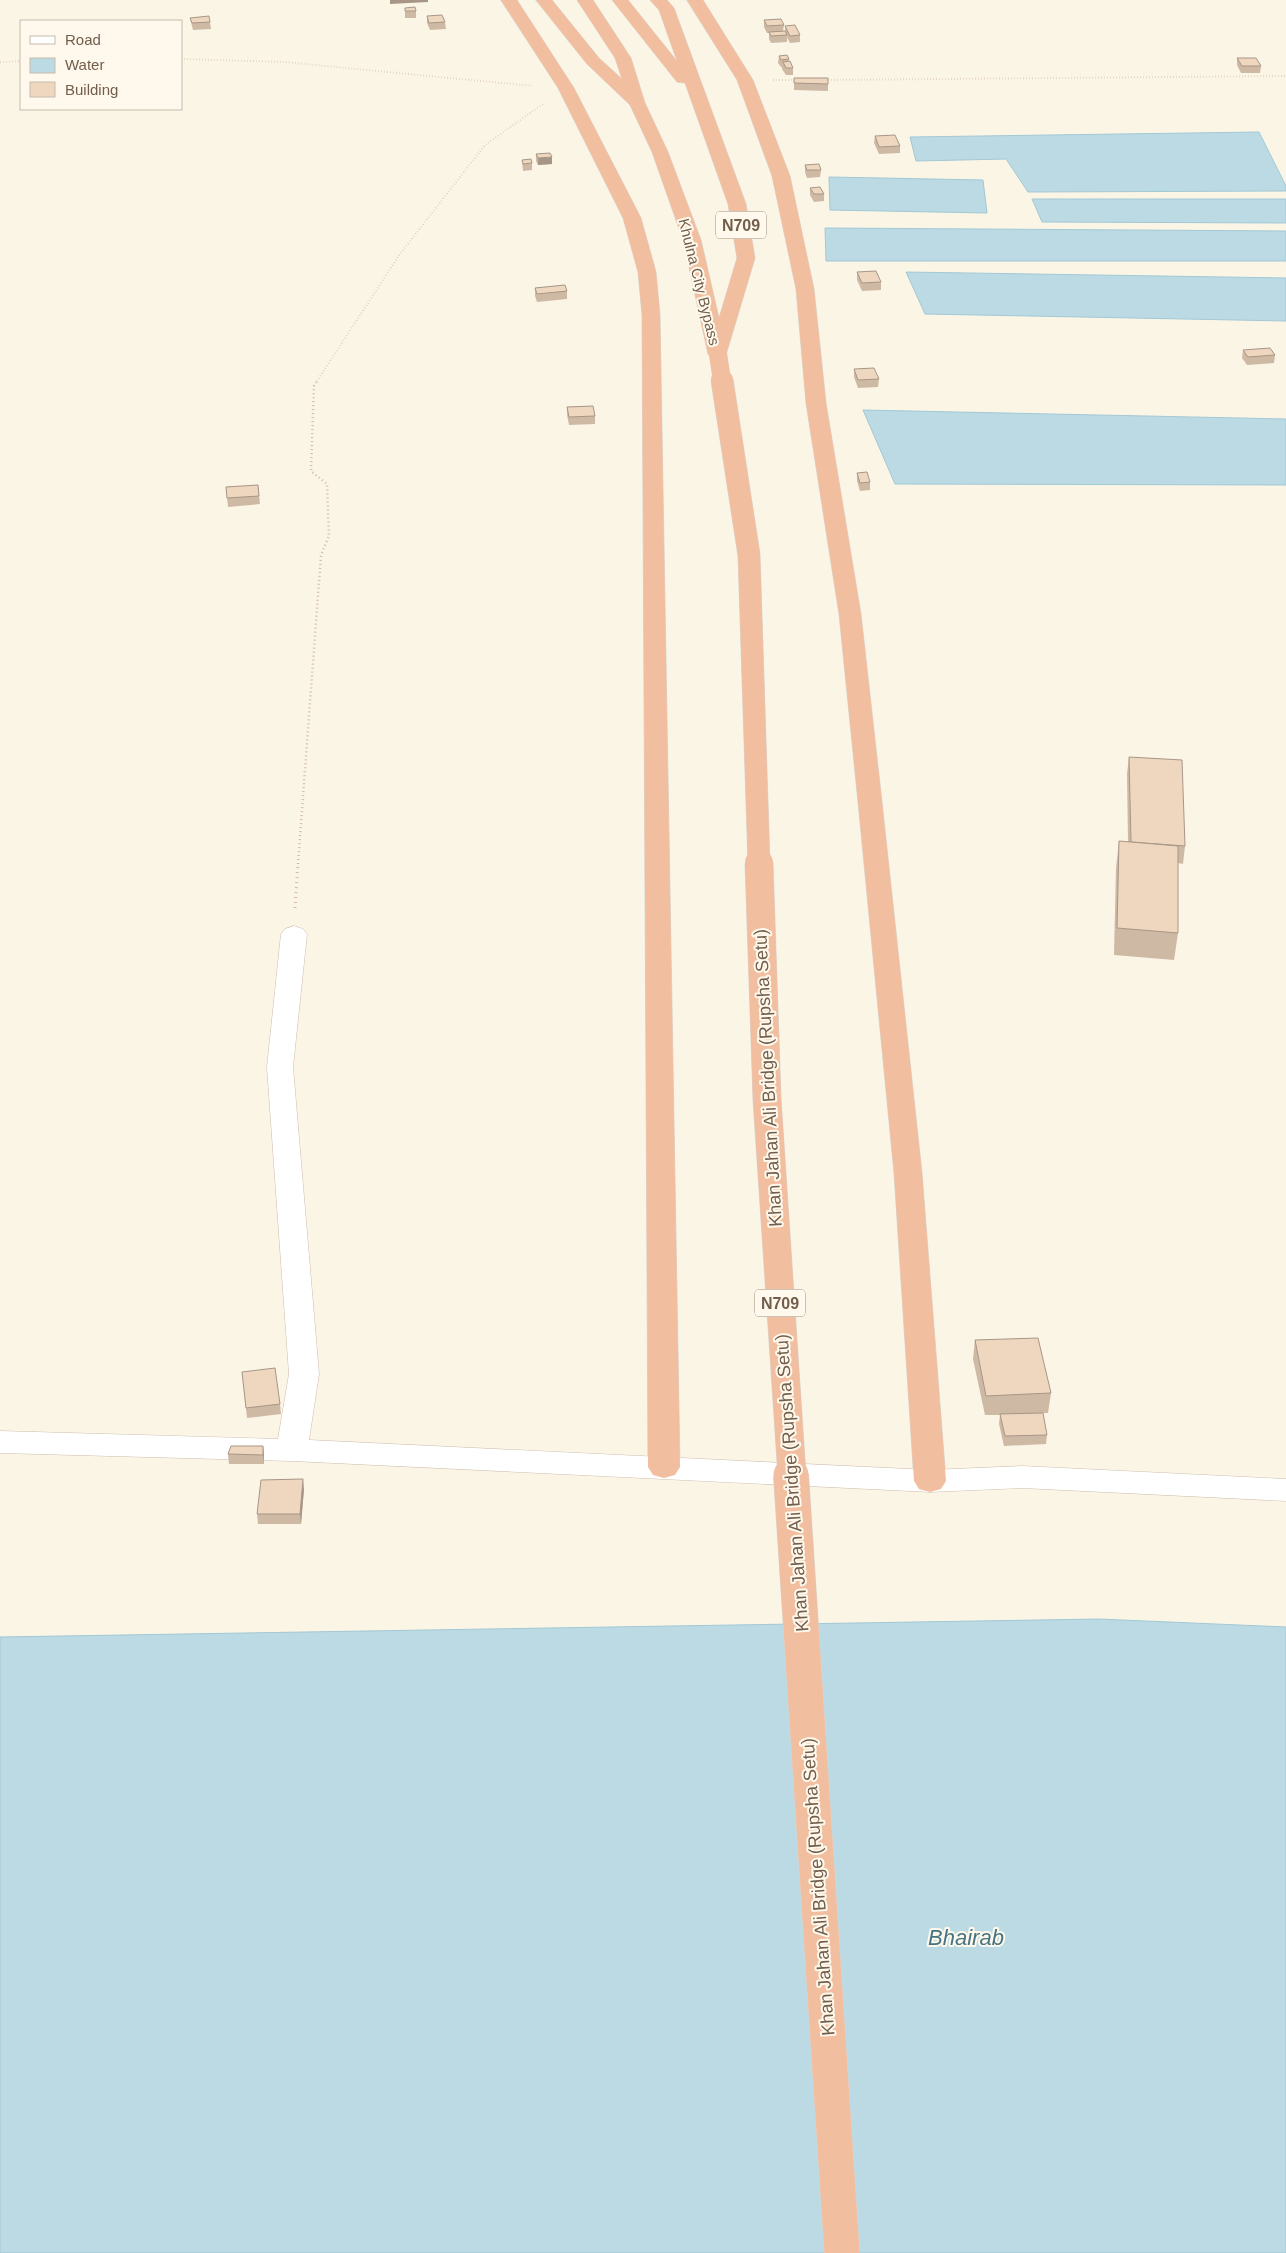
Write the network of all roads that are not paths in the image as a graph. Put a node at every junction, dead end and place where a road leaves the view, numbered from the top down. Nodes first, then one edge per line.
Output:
1 (509, 0) edge
2 (544, 0) edge
3 (599, 0) edge
4 (620, 0) edge
5 (674, 0) edge
6 (695, 0) edge
7 (651, 2) edge
8 (579, 4) edge
9 (700, 99) junction
10 (637, 103) junction
11 (718, 354) junction
12 (294, 934) road end
13 (0, 1442) edge
14 (292, 1450) junction
15 (664, 1467) junction
16 (930, 1481) junction
17 (1286, 1490) edge
18 (842, 2253) edge

1 - 15 highway
2 - 10 highway, Khulna City Bypass / N709
3 - 10 highway, Khulna City Bypass / N709
4 - 9 highway, Khulna City Bypass / N709
5 - 9 highway, Khulna City Bypass / N709
6 - 16 highway
7 - 9 highway, Khulna City Bypass / N709
8 - 10 highway, Khulna City Bypass / N709
9 - 11 highway, Khulna City Bypass / N709
10 - 11 highway, Khulna City Bypass / N709
11 - 18 highway, Khan Jahan Ali Bridge (Rupsha Setu) / N709, bridge
12 - 14 street
13 - 14 street
14 - 15 street
15 - 16 street
16 - 17 street

